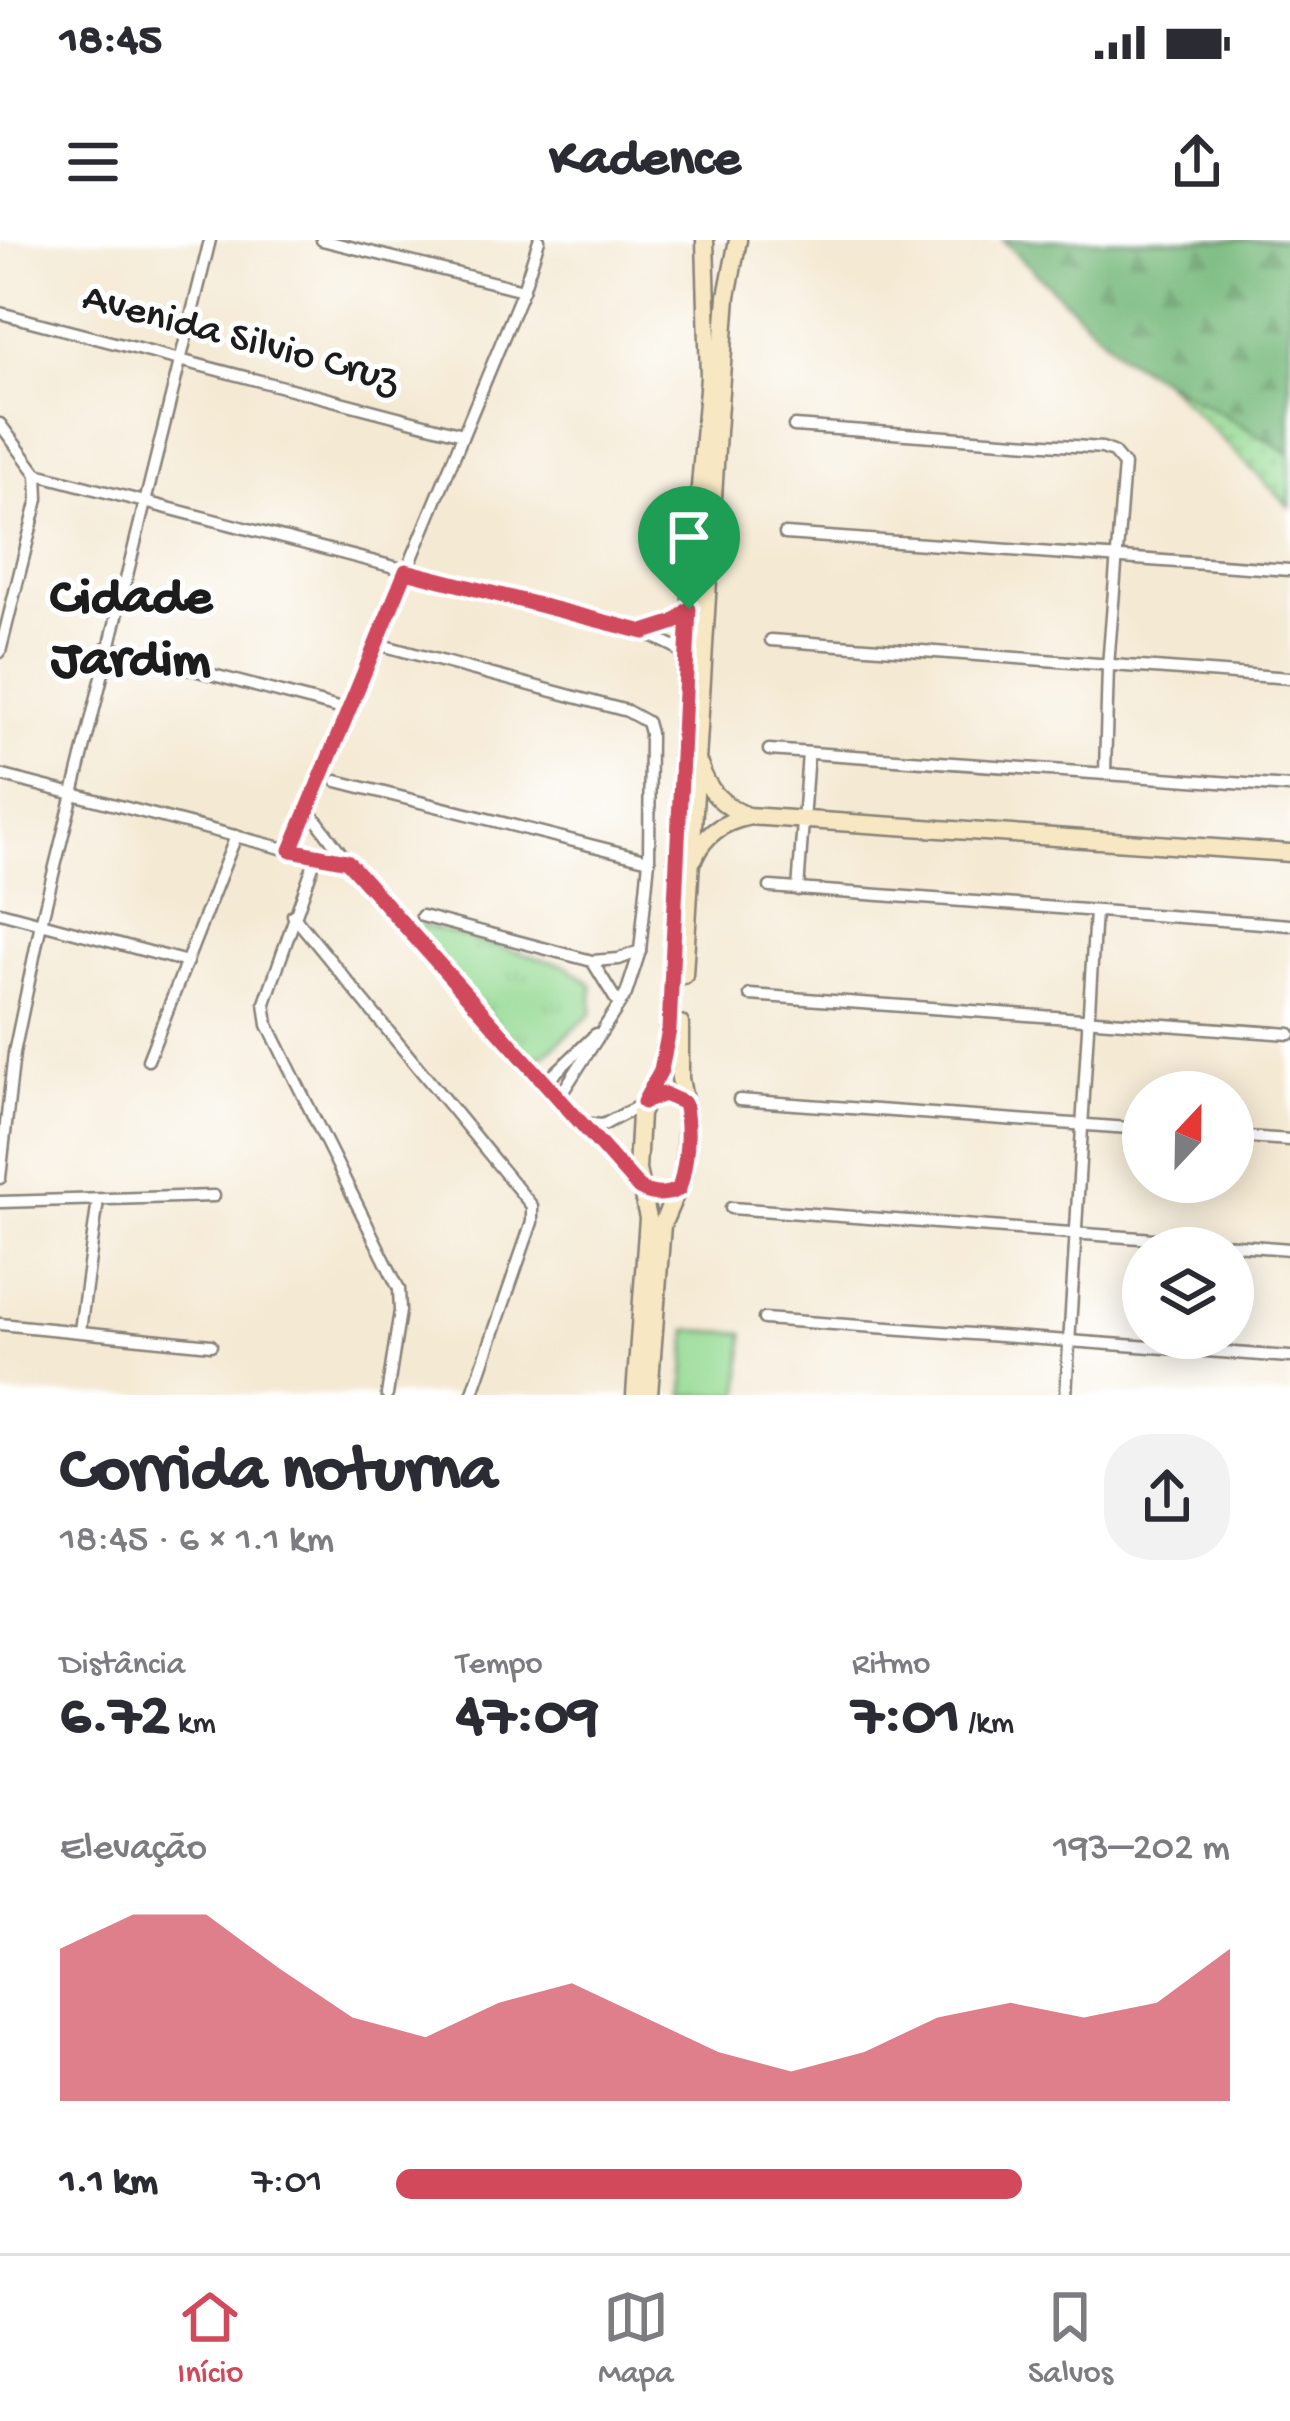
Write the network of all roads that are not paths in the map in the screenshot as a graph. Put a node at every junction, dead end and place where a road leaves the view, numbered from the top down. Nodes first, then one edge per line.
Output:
1 (211, 240) edge
2 (322, 240) edge
3 (539, 240) edge
4 (705, 240) edge
5 (738, 240) edge
6 (523, 290) junction
7 (0, 313) edge
8 (182, 358) junction
9 (0, 424) edge
10 (794, 426) dead end
11 (463, 434) junction
12 (37, 474) junction
13 (144, 502) junction
14 (785, 534) dead end
15 (1118, 559) junction
16 (1290, 570) edge
17 (406, 571) junction
18 (689, 609) junction
19 (644, 632) junction
20 (770, 640) dead end
21 (107, 646) junction
22 (385, 646) dead end
23 (0, 652) edge
24 (686, 658) junction
25 (1108, 666) junction
26 (1290, 678) edge
27 (346, 710) junction
28 (769, 750) dead end
29 (808, 753) junction
30 (696, 754) junction
31 (1105, 773) junction
32 (0, 775) edge
33 (337, 781) dead end
34 (1290, 787) edge
35 (71, 792) junction
36 (309, 810) junction
37 (748, 816) junction
38 (802, 821) junction
39 (236, 836) junction
40 (291, 850) junction
41 (1290, 853) edge
42 (316, 857) junction
43 (649, 860) junction
44 (347, 861) junction
45 (691, 867) junction
46 (770, 887) dead end
47 (798, 890) junction
48 (1095, 911) junction
49 (0, 912) edge
50 (293, 915) junction
51 (422, 916) dead end
52 (41, 922) junction
53 (1290, 925) edge
54 (640, 951) junction
55 (592, 961) junction
56 (187, 962) junction
57 (750, 995) dead end
58 (619, 1005) junction
59 (1090, 1019) junction
60 (599, 1032) junction
61 (1290, 1034) edge
62 (0, 1049) edge
63 (14, 1053) junction
64 (148, 1060) dead end
65 (545, 1083) junction
66 (558, 1099) junction
67 (739, 1100) dead end
68 (644, 1102) junction
69 (684, 1103) junction
70 (572, 1117) junction
71 (1083, 1125) junction
72 (1122, 1128) edge
73 (1254, 1137) edge
74 (1290, 1140) edge
75 (0, 1178) edge
76 (639, 1188) junction
77 (679, 1189) junction
78 (214, 1196) dead end
79 (98, 1200) junction
80 (0, 1202) edge
81 (731, 1208) dead end
82 (1076, 1233) junction
83 (1290, 1249) edge
84 (764, 1319) dead end
85 (0, 1324) edge
86 (80, 1330) junction
87 (1070, 1341) junction
88 (211, 1345) dead end
89 (1290, 1357) edge
90 (388, 1392) edge
91 (472, 1395) edge
92 (635, 1395) edge
93 (649, 1395) edge
94 (1066, 1395) edge

1 - 8 street
2 - 6 street
3 - 6 street
4 - 18 main road
5 - 30 main road
6 - 11 street
7 - 8 street, Avenida Silvio Cruz
8 - 11 street, Avenida Silvio Cruz
8 - 13 street
9 - 12 street
10 - 15 street
11 - 17 street
12 - 13 street
12 - 23 street
13 - 17 street
13 - 21 street
14 - 15 street
15 - 16 street
15 - 25 street
17 - 19 street
17 - 27 street
18 - 19 street
18 - 24 main road
19 - 24 street
20 - 25 street
21 - 27 street
21 - 35 street
22 - 43 street
24 - 68 main road
25 - 26 street
25 - 31 street
27 - 36 street
28 - 29 street
29 - 31 street
29 - 38 street
30 - 37 main road
30 - 45 main road
31 - 34 street
32 - 35 street
33 - 43 street
35 - 39 street
35 - 52 street
36 - 40 street
36 - 44 street
37 - 38 main road
37 - 45 main road
38 - 41 main road
38 - 47 street
39 - 40 street
39 - 56 street
40 - 42 street
42 - 44 street
42 - 50 street
43 - 54 street
44 - 65 street
45 - 69 main road
46 - 47 street
47 - 48 street
48 - 53 street
48 - 59 street
49 - 52 street
50 - 90 street
50 - 91 street
51 - 55 street
52 - 56 street
52 - 63 street
54 - 55 street
54 - 58 street
55 - 58 street
56 - 64 street
57 - 59 street
58 - 60 street
59 - 61 street
59 - 71 street
60 - 65 street
60 - 66 street
62 - 63 street
63 - 75 street
65 - 66 street
66 - 70 street
67 - 71 street
68 - 69 main road
68 - 70 street
68 - 76 main road
69 - 77 main road
70 - 76 street
71 - 72 street
71 - 82 street
73 - 74 street
76 - 77 main road
76 - 92 main road
77 - 93 main road
78 - 79 street
79 - 80 street
79 - 86 street
81 - 82 street
82 - 83 street
82 - 87 street
84 - 87 street
85 - 86 street
86 - 88 street
87 - 89 street
87 - 94 street

